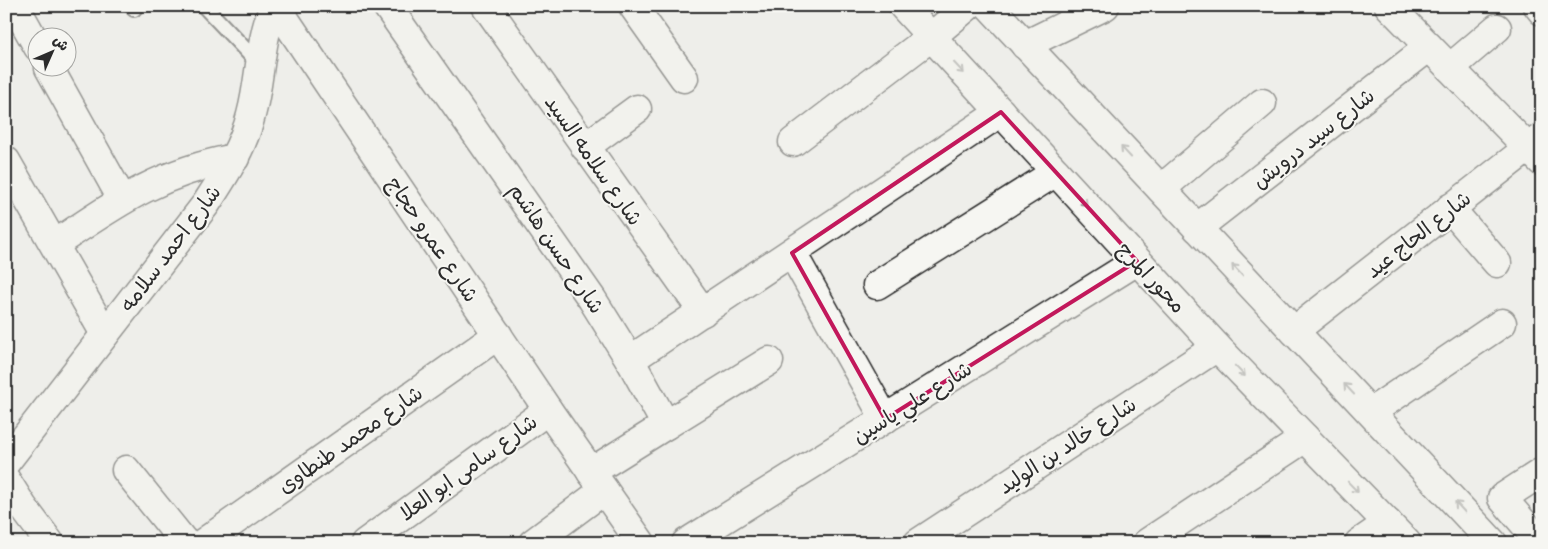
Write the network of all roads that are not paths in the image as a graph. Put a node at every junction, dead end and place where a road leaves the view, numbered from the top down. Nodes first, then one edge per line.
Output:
1 (15, 6) edge
2 (204, 6) edge
3 (275, 6) edge
4 (387, 6) edge
5 (486, 6) edge
6 (633, 6) edge
7 (902, 6) edge
8 (968, 6) edge
9 (989, 6) edge
10 (1105, 6) edge
11 (1389, 6) edge
12 (1538, 6) edge
13 (1542, 11) edge
14 (1497, 28) dead end
15 (28, 29) edge
16 (931, 37) junction
17 (1025, 45) junction
18 (1429, 47) junction
19 (260, 65) junction
20 (1450, 68) junction
21 (55, 78) edge
22 (684, 78) dead end
23 (1262, 103) dead end
24 (637, 109) dead end
25 (1001, 112) junction
26 (793, 142) dead end
27 (585, 148) junction
28 (1537, 149) edge
29 (235, 158) junction
30 (6, 161) edge
31 (1056, 172) junction
32 (1160, 189) junction
33 (122, 199) junction
34 (1450, 208) junction
35 (1197, 228) junction
36 (55, 244) junction
37 (792, 253) junction
38 (1138, 261) junction
39 (1498, 263) dead end
40 (877, 285) dead end
41 (703, 312) junction
42 (1502, 323) dead end
43 (1294, 331) junction
44 (105, 334) junction
45 (498, 335) junction
46 (1217, 347) junction
47 (630, 360) junction
48 (770, 361) dead end
49 (548, 410) junction
50 (1371, 412) junction
51 (885, 420) junction
52 (666, 426) junction
53 (1305, 438) junction
54 (6, 462) edge
55 (126, 470) dead end
56 (1542, 472) edge
57 (6, 480) edge
58 (598, 481) junction
59 (1388, 523) junction
60 (50, 543) edge
61 (185, 543) edge
62 (203, 543) edge
63 (365, 543) edge
64 (533, 543) edge
65 (641, 543) edge
66 (686, 543) edge
67 (918, 543) edge
68 (1148, 543) edge
69 (1359, 543) edge
70 (1407, 543) edge
71 (1493, 543) edge
72 (1541, 543) edge

1 - 15 street
2 - 19 lane
3 - 19 street, شارع احمد سلامه
3 - 45 street, شارع عمرو حجاج
4 - 47 street, شارع حسن هاشم
5 - 27 street, شارع سلامه السيد
6 - 22 street
7 - 16 street, محور المرج
8 - 16 street
9 - 17 street
10 - 17 street
11 - 18 street
12 - 13 street
14 - 20 street
16 -> 25 street, محور المرج
16 - 26 street
32 -> 17 street
18 - 20 street
18 - 35 street, شارع سيد درويش
19 - 29 street, شارع احمد سلامه
20 - 28 street
21 - 33 street
23 - 32 street
24 - 27 street
25 - 31 street, محور المرج
25 - 37 street
27 - 41 street, شارع سلامه السيد
28 - 34 street, شارع الحاج عيد
29 - 33 street
29 - 44 street, شارع احمد سلامه
30 - 36 street
31 -> 38 street, محور المرج
31 - 40 street
32 - 35 street
33 - 36 street
34 - 39 street
34 - 43 street, شارع الحاج عيد
43 -> 35 street
36 - 44 street
37 - 41 street
37 - 51 street
38 - 46 street, محور المرج
38 - 51 street, شارع علي ياسين
41 - 47 street
42 - 50 street
50 -> 43 street
44 - 54 street, شارع احمد سلامه
45 - 49 street, شارع عمرو حجاج
45 - 62 street, شارع محمد طنطاوى
46 -> 53 street, محور المرج
46 - 67 street, شارع خالد بن الوليد
47 - 52 street, شارع حسن هاشم
48 - 52 street
49 - 58 street, شارع عمرو حجاج
49 - 63 street, شارع سامى ابو العلا
71 -> 50 street
51 - 66 street, شارع علي ياسين
52 - 58 street
53 -> 59 street, محور المرج
53 - 68 street
55 - 61 street
56 - 72 street
57 - 60 street
58 - 64 street
58 - 65 street, شارع عمرو حجاج
59 - 69 street
59 - 70 street, محور المرج

